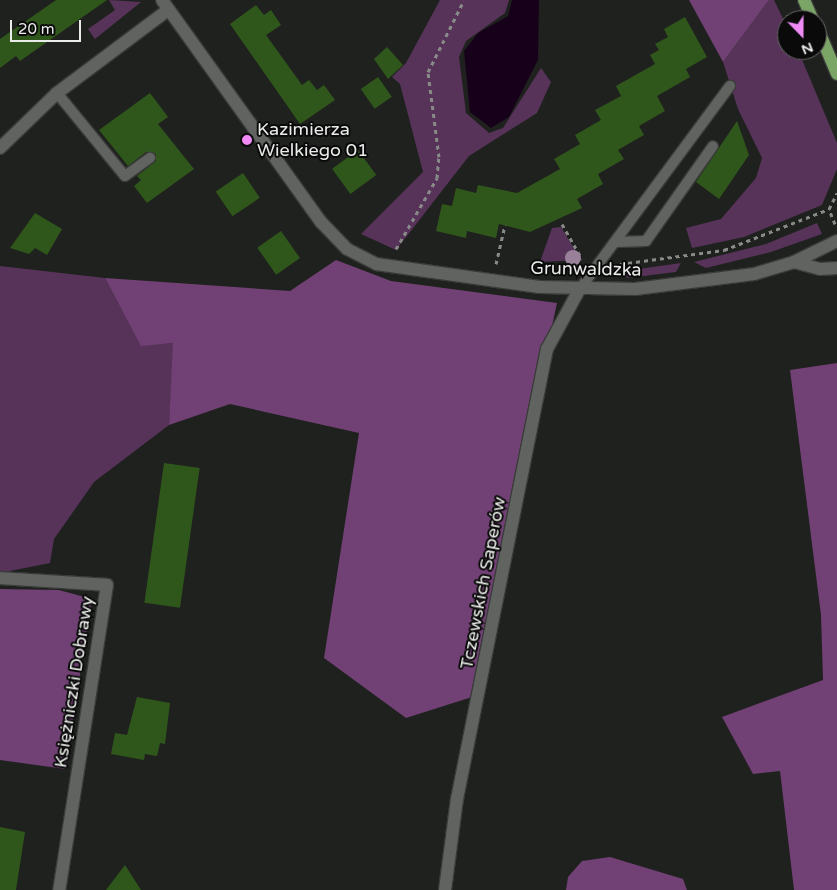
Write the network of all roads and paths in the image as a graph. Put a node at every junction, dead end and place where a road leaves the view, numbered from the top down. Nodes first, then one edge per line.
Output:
1 (464, 0) edge
2 (165, 5) edge
3 (827, 51) edge
4 (837, 74) edge
5 (730, 86) dead end
6 (57, 92) junction
7 (713, 146) dead end
8 (0, 148) edge
9 (150, 158) dead end
10 (837, 192) edge
11 (829, 209) junction
12 (562, 224) dead end
13 (505, 225) dead end
14 (837, 230) edge
15 (837, 241) edge
16 (616, 242) junction
17 (389, 251) dead end
18 (394, 252) junction
19 (403, 254) dead end
20 (794, 262) junction
21 (487, 266) dead end
22 (596, 266) junction
23 (495, 268) junction
24 (837, 268) edge
25 (504, 269) dead end
26 (579, 290) junction
27 (0, 578) edge
28 (59, 890) edge
29 (445, 890) edge

1 - 18 path
2 - 6 street
2 - 26 street, Grunwaldzka
3 - 4 main road
5 - 16 lane
6 - 8 street
6 - 9 lane
7 - 16 lane
10 - 11 path
11 - 14 path
11 - 22 path
12 - 22 path
13 - 23 path
15 - 20 street, Grunwaldzka
16 - 22 lane
17 - 18 path
18 - 19 path
20 - 24 street, Grunwaldzka
20 - 26 street, Grunwaldzka
21 - 23 path
22 - 26 lane
23 - 25 path
26 - 29 street, Tczewskich Saperów
27 - 28 street, Księżniczki Dobrawy

